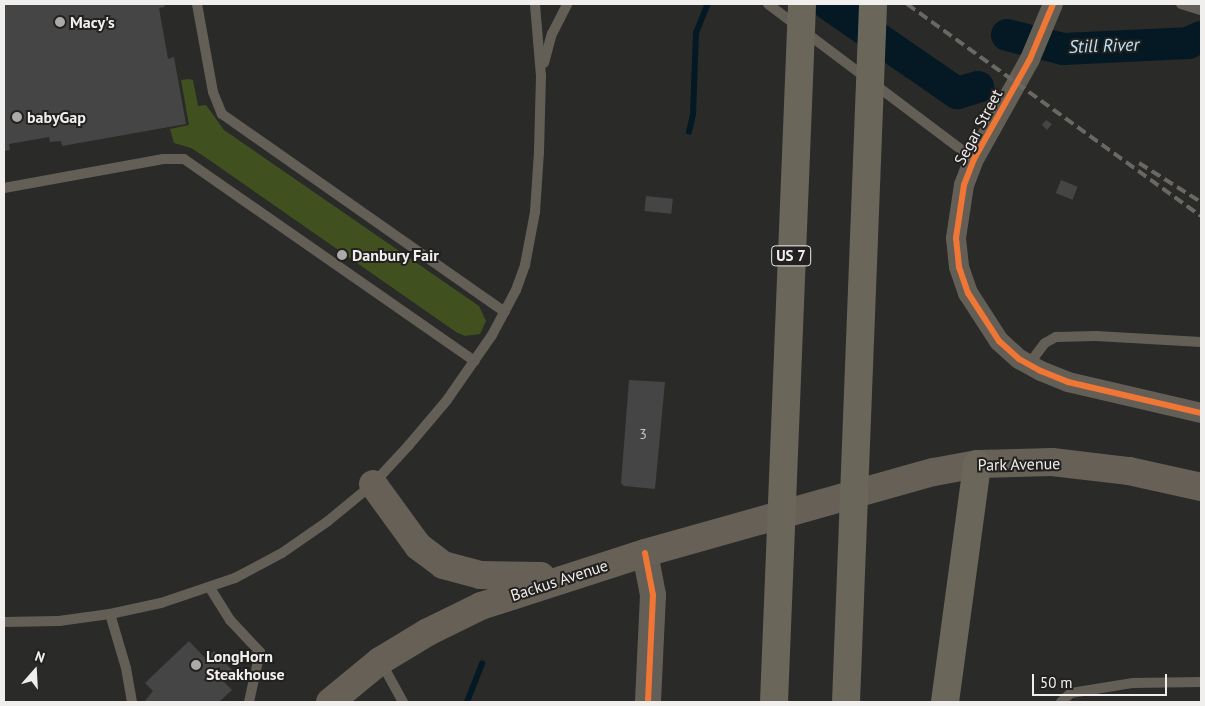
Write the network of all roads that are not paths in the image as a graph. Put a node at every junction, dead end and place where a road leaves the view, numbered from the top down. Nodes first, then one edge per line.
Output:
1 (196, 4) edge
2 (535, 4) edge
3 (567, 4) edge
4 (768, 4) edge
5 (797, 4) edge
6 (802, 4) edge
7 (873, 4) edge
8 (1182, 4) edge
9 (1051, 9) edge
10 (1201, 10) edge
11 (541, 76) junction
12 (796, 107) junction
13 (974, 159) junction
14 (4, 188) edge
15 (505, 312) junction
16 (1201, 342) edge
17 (475, 361) junction
18 (1029, 364) junction
19 (1201, 413) edge
20 (977, 464) junction
21 (373, 484) junction
22 (1201, 487) edge
23 (810, 505) joint
24 (645, 553) junction
25 (573, 574) junction
26 (851, 583) junction
27 (210, 588) junction
28 (778, 596) junction
29 (110, 614) junction
30 (4, 622) edge
31 (380, 661) junction
32 (1201, 682) edge
33 (132, 702) edge
34 (249, 702) edge
35 (330, 702) edge
36 (403, 702) edge
37 (648, 702) edge
38 (764, 702) edge
39 (774, 702) edge
40 (840, 702) edge
41 (846, 702) edge
42 (945, 702) edge
43 (1061, 702) edge

1 - 15 lane
2 - 11 lane
3 - 11 lane
4 - 13 lane
5 - 12 highway
6 - 12 highway, US 7
7 - 26 highway
8 - 10 lane
9 - 13 street, Segar Street
11 - 15 lane
12 - 28 highway, US 7
13 - 18 street, Segar Street
14 - 17 lane
15 - 17 lane
16 - 18 lane
17 - 21 lane
18 - 19 street, Segar Street
20 - 22 main road, Park Avenue
20 - 23 main road, Park Avenue
20 - 42 highway
21 - 25 main road
21 - 27 lane
23 - 24 main road, Backus Avenue
24 - 25 main road, Backus Avenue
24 - 37 street
25 - 31 main road, Backus Avenue
26 - 40 highway
26 - 41 highway
27 - 29 lane
27 - 34 lane
28 - 38 highway
28 - 39 highway, US 7
29 - 30 lane
29 - 33 lane
31 - 35 main road, Backus Avenue
31 - 36 lane
32 - 43 lane

